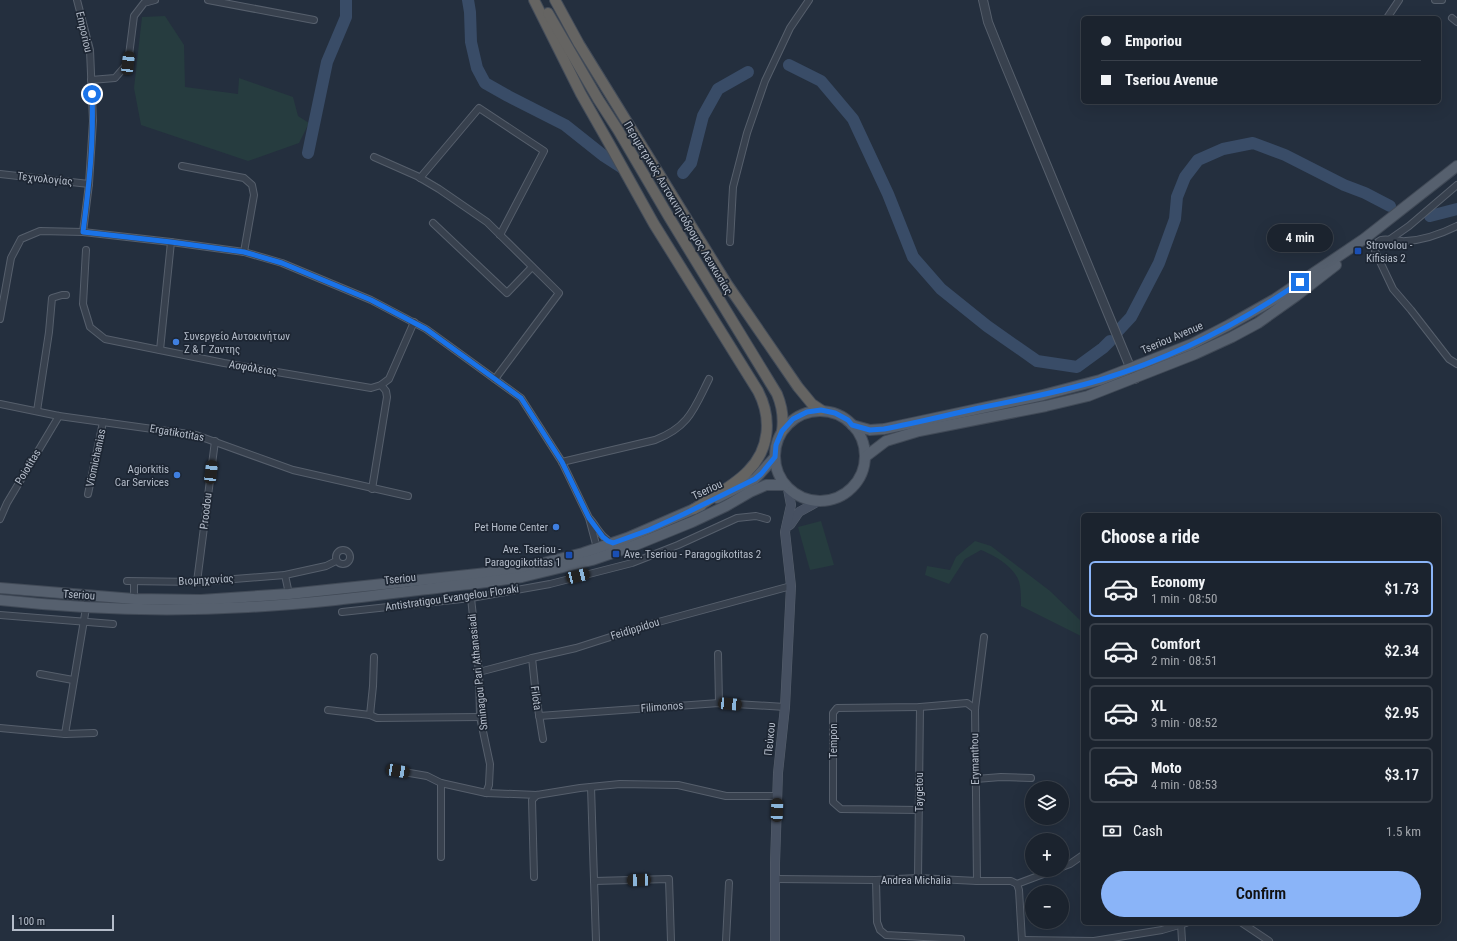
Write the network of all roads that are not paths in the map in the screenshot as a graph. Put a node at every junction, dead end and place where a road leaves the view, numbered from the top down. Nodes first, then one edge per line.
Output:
1 (77, 0) edge
2 (155, 0) edge
3 (208, 0) edge
4 (534, 0) edge
5 (541, 0) edge
6 (555, 0) edge
7 (809, 0) edge
8 (983, 0) edge
9 (1399, 0) edge
10 (1435, 0) edge
11 (1442, 0) edge
12 (1388, 16) edge
13 (314, 20) dead end
14 (91, 80) junction
15 (374, 157) dead end
16 (182, 166) dead end
17 (1457, 166) edge
18 (0, 174) edge
19 (420, 178) junction
20 (89, 184) junction
21 (1457, 185) edge
22 (433, 223) dead end
23 (1457, 226) edge
24 (83, 232) junction
25 (500, 235) junction
26 (1366, 236) junction
27 (1388, 240) junction
28 (171, 242) junction
29 (730, 242) dead end
30 (1376, 245) junction
31 (86, 250) dead end
32 (244, 252) junction
33 (532, 267) junction
34 (66, 295) dead end
35 (0, 319) edge
36 (414, 322) junction
37 (160, 350) junction
38 (1457, 364) edge
39 (1131, 368) junction
40 (1135, 378) junction
41 (495, 379) junction
42 (709, 379) dead end
43 (381, 385) junction
44 (0, 404) edge
45 (821, 410) junction
46 (37, 412) junction
47 (59, 416) junction
48 (103, 422) junction
49 (852, 425) junction
50 (782, 431) junction
51 (215, 441) junction
52 (775, 457) junction
53 (865, 457) junction
54 (562, 462) junction
55 (787, 487) junction
56 (372, 489) junction
57 (88, 494) dead end
58 (408, 496) dead end
59 (817, 502) junction
60 (694, 509) junction
61 (589, 518) junction
62 (0, 519) edge
63 (767, 519) dead end
64 (786, 540) junction
65 (613, 543) junction
66 (597, 548) junction
67 (336, 561) dead end
68 (285, 575) junction
69 (127, 581) dead end
70 (134, 582) junction
71 (197, 582) junction
72 (792, 586) junction
73 (0, 588) edge
74 (289, 594) junction
75 (88, 596) junction
76 (471, 598) junction
77 (134, 599) junction
78 (0, 600) edge
79 (86, 607) junction
80 (342, 612) dead end
81 (0, 615) edge
82 (83, 621) junction
83 (113, 624) dead end
84 (984, 637) dead end
85 (718, 654) dead end
86 (374, 657) dead end
87 (532, 658) junction
88 (479, 672) junction
89 (40, 674) dead end
90 (73, 680) junction
91 (719, 703) junction
92 (785, 707) junction
93 (920, 707) junction
94 (975, 709) junction
95 (328, 710) dead end
96 (370, 715) junction
97 (539, 716) junction
98 (480, 717) junction
99 (0, 728) edge
100 (94, 733) dead end
101 (65, 734) junction
102 (543, 738) dead end
103 (398, 771) dead end
104 (1031, 778) dead end
105 (976, 779) junction
106 (441, 783) junction
107 (591, 787) junction
108 (486, 793) junction
109 (537, 795) junction
110 (777, 796) junction
111 (919, 810) junction
112 (1081, 856) edge
113 (441, 857) dead end
114 (1069, 864) edge
115 (534, 877) dead end
116 (1036, 877) edge
117 (918, 878) junction
118 (776, 879) junction
119 (876, 880) junction
120 (594, 881) junction
121 (977, 881) junction
122 (728, 883) dead end
123 (1017, 884) junction
124 (1180, 925) edge
125 (1184, 925) edge
126 (1245, 925) edge
127 (961, 939) dead end
128 (596, 941) edge
129 (671, 941) edge
130 (726, 941) edge
131 (776, 941) edge
132 (1022, 941) edge
133 (1094, 941) edge
134 (1182, 941) edge
135 (1269, 941) edge

1 - 14 street, Emporiou
2 - 14 street
3 - 13 street
4 - 60 highway
5 - 50 highway, Περιμετρικός Αυτοκινητόδρομος Λευκωσίας
6 - 45 highway, Περιμετρικός Αυτοκινητόδρομος Λευκωσίας
7 - 29 street
8 - 39 street
9 - 12 street
10 - 11 street
14 - 20 street, Emporiou
15 - 19 street
16 - 32 street
17 - 26 main road, Tseriou Avenue
18 - 20 street, Τεχνολογίας
19 - 25 street
19 - 25 street
20 - 24 street, Emporiou
21 - 27 street
22 - 33 street
23 - 27 street
24 - 28 street
24 - 35 street
25 - 33 street
26 - 30 street
26 - 39 main road, Tseriou Avenue
26 - 40 main road
27 - 30 street
28 - 32 street
28 - 37 street
30 - 38 street
31 - 37 street, Ασφάλειας
32 - 36 street
33 - 41 street
34 - 46 street
36 - 41 street
36 - 43 street
37 - 43 street, Ασφάλειας
39 - 40 street
39 - 49 main road, Tseriou Avenue
40 - 53 main road
41 - 54 street
42 - 54 street
43 - 56 street
44 - 46 street, Ergatikotitas
45 - 49 main road
45 - 50 main road
46 - 47 street, Ergatikotitas
47 - 48 street, Ergatikotitas
47 - 62 street, Poiotitas
48 - 51 street, Ergatikotitas
48 - 57 street, Viomichanias
49 - 53 main road
50 - 52 main road
51 - 56 street, Ergatikotitas
51 - 71 street, Proodou
52 - 55 main road
52 - 60 main road, Tseriou
53 - 59 main road
54 - 61 street
55 - 59 main road
55 - 64 main road, Πεύκου
55 - 79 main road, Tseriou
56 - 58 street, Ergatikotitas
59 - 64 main road, Πεύκου
60 - 65 main road, Tseriou
61 - 65 street
61 - 66 street
63 - 76 street, Antistratigou Evangelou Floraki
64 - 72 main road, Πεύκου
65 - 66 main road, Tseriou
66 - 74 main road, Tseriou
67 - 68 street, Βιομηχανίας
68 - 71 street, Βιομηχανίας
68 - 74 street
69 - 70 street, Βιομηχανίας
70 - 71 street, Βιομηχανίας
70 - 77 street
72 - 87 street, Feidippidou
72 - 92 main road, Πεύκου
73 - 75 main road, Tseriou
74 - 77 main road, Tseriou
75 - 77 main road, Tseriou
75 - 79 street
76 - 80 street, Antistratigou Evangelou Floraki
76 - 88 street, Sminagou Pari Athanasiadi
78 - 79 main road, Tseriou
79 - 82 street
81 - 82 street
82 - 83 street
82 - 90 street
84 - 94 street, Erymanthou
85 - 91 street
86 - 96 street
87 - 88 street, Feidippidou
87 - 97 street, Filota
88 - 98 street, Sminagou Pari Athanasiadi
89 - 90 street
90 - 101 street
91 - 92 street, Filimonos
91 - 97 street, Filimonos
92 - 110 main road, Πεύκου
93 - 94 street, Tempon
93 - 111 street, Taygetou
93 - 111 street, Tempon
94 - 105 street, Erymanthou
95 - 96 street
96 - 98 street
97 - 102 street, Filota
98 - 108 street, Sminagou Pari Athanasiadi
99 - 101 street
100 - 101 street
103 - 106 street
104 - 105 street
105 - 121 street, Erymanthou
106 - 108 street
106 - 113 street
107 - 109 street
107 - 110 street
107 - 120 street
108 - 109 street
109 - 115 street
110 - 118 main road, Πεύκου
111 - 117 street, Taygetou
112 - 114 street
116 - 123 street, Andrea Michalia
117 - 119 street, Andrea Michalia
117 - 121 street, Andrea Michalia
118 - 119 street, Andrea Michalia
118 - 131 main road, Πεύκου
119 - 127 street
120 - 128 street
120 - 129 street
121 - 123 street, Andrea Michalia
122 - 130 street
123 - 132 street
124 - 133 street
125 - 134 street
126 - 135 street
132 - 133 street

